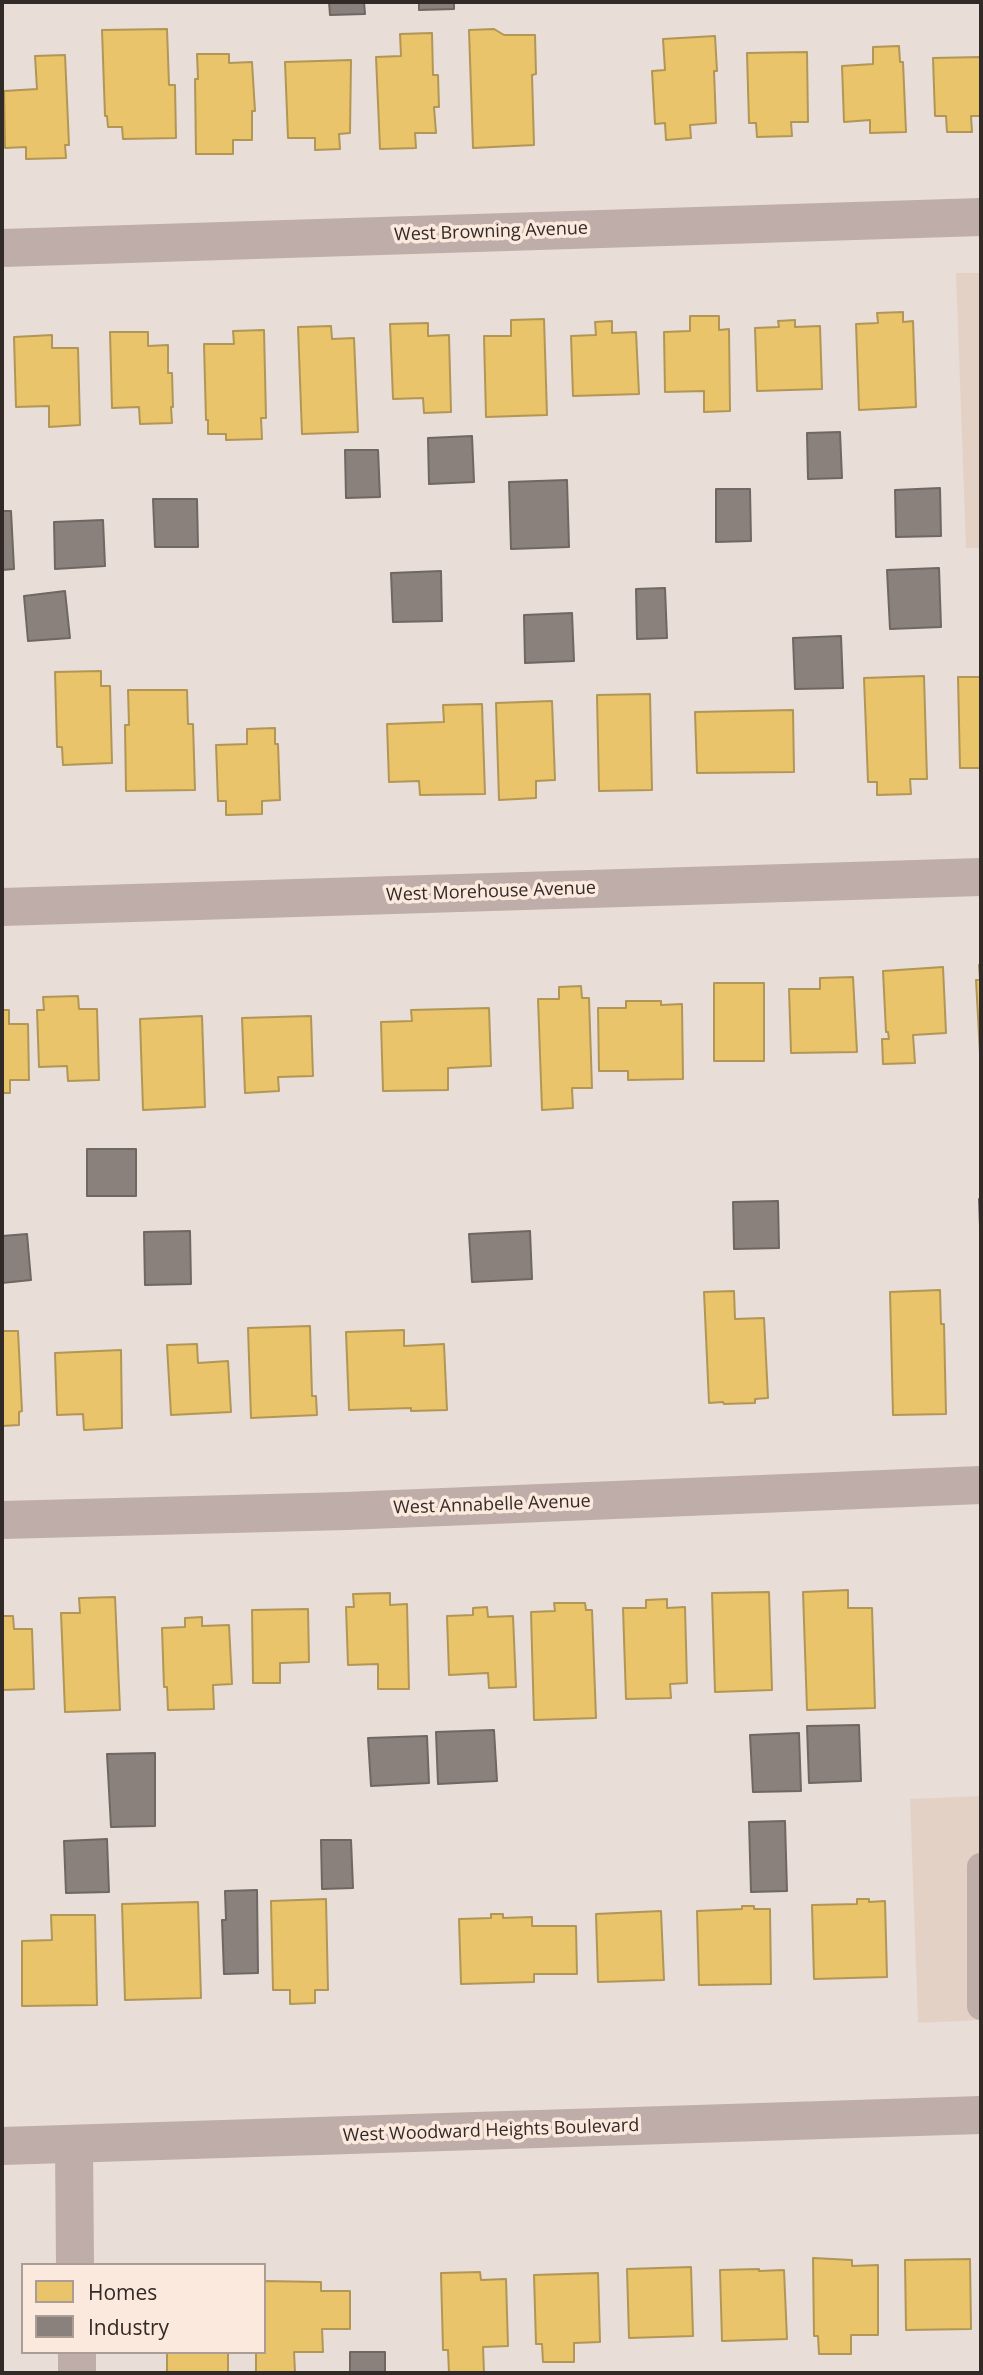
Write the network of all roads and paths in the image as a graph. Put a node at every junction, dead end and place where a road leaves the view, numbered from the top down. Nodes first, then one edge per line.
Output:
1 (981, 217) edge
2 (2, 248) edge
3 (981, 877) edge
4 (2, 907) edge
5 (981, 1485) edge
6 (2, 1520) edge
7 (981, 1867) edge
8 (981, 2006) edge
9 (981, 2115) edge
10 (74, 2144) junction
11 (2, 2146) edge
12 (75, 2263) edge
13 (77, 2354) edge
14 (77, 2373) edge

1 - 2 street, West Browning Avenue
3 - 4 street, West Morehouse Avenue
5 - 6 street, West Annabelle Avenue
7 - 8 lane
9 - 10 street, West Woodward Heights Boulevard
10 - 11 street, West Woodward Heights Boulevard
10 - 12 street
13 - 14 street

